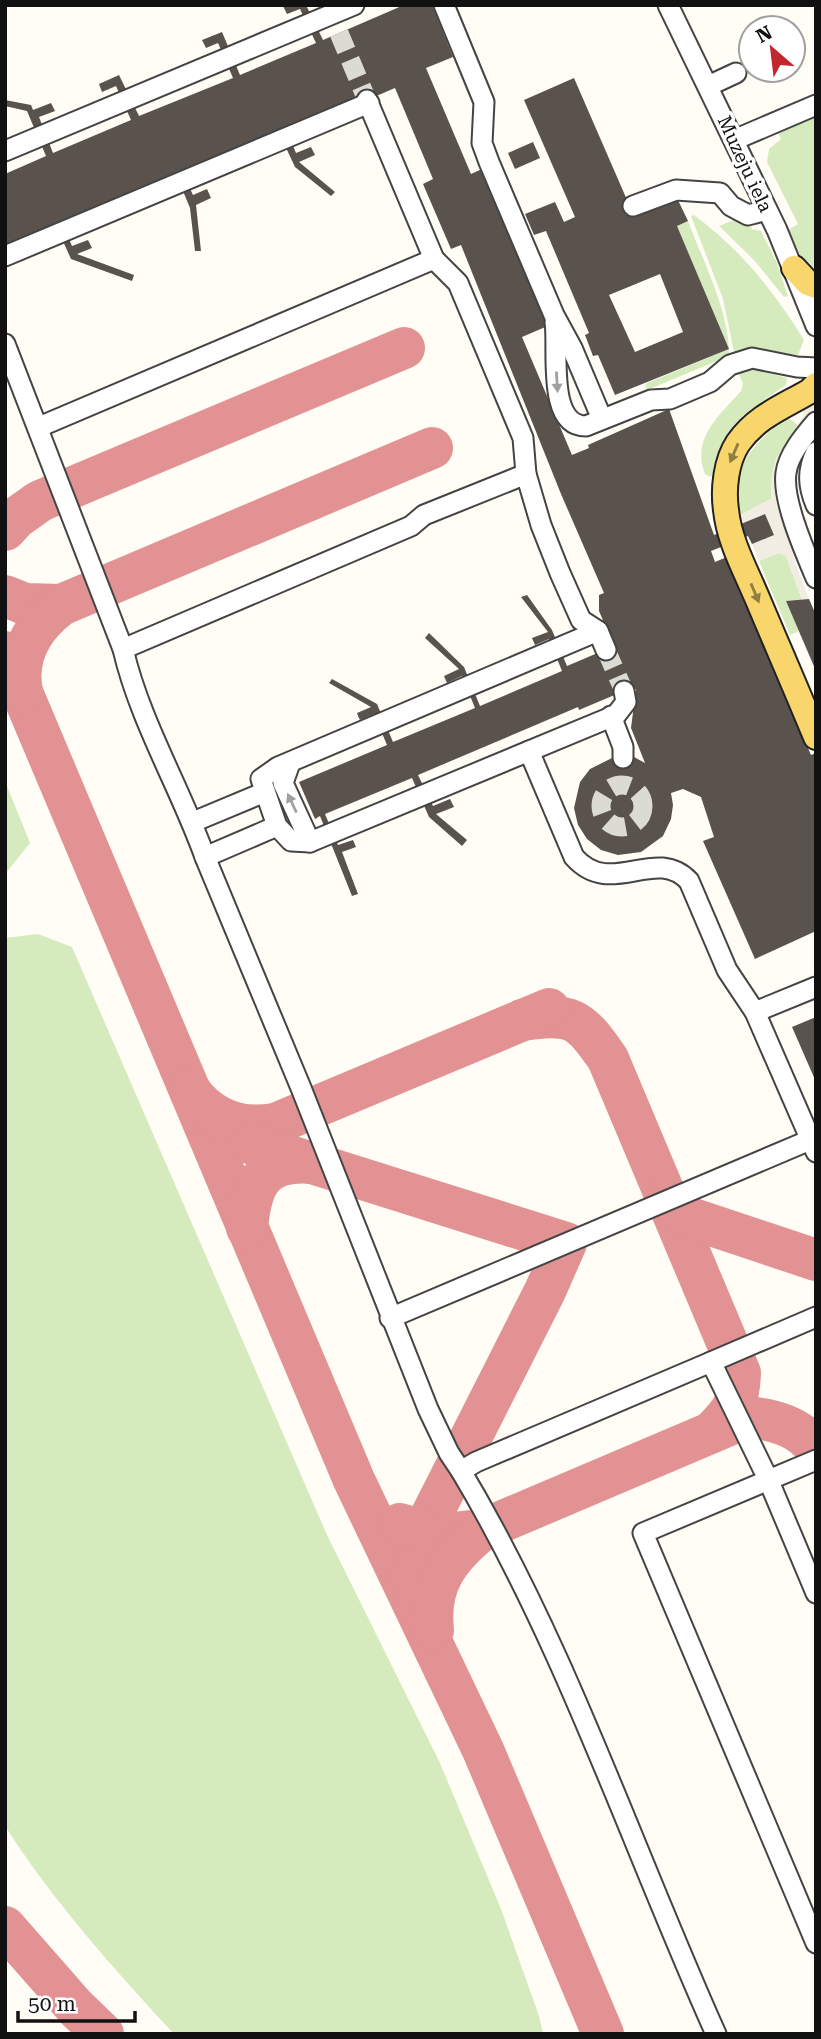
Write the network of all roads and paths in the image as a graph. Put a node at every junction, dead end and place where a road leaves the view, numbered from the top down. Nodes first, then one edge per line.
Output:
1 (354, 5) edge
2 (443, 5) edge
3 (668, 5) edge
4 (327, 10) edge
5 (339, 33) tunnel mouth
6 (736, 73) dead end
7 (708, 86) junction
8 (816, 105) edge
9 (734, 140) junction
10 (5, 152) edge
11 (633, 206) dead end
12 (767, 209) junction
13 (5, 256) edge
14 (434, 259) junction
15 (794, 268) junction
16 (816, 286) edge
17 (554, 314) junction
18 (816, 326) edge
19 (5, 344) edge
20 (816, 368) edge
21 (816, 385) edge
22 (602, 419) junction
23 (816, 422) edge
24 (39, 428) junction
25 (816, 452) edge
26 (526, 474) junction
27 (816, 505) edge
28 (816, 578) edge
29 (598, 631) junction
30 (123, 649) junction
31 (606, 650) tunnel mouth
32 (624, 691) dead end
33 (611, 716) junction
34 (816, 737) edge
35 (529, 751) junction
36 (623, 758) dead end
37 (290, 763) junction
38 (265, 792) junction
39 (192, 822) junction
40 (277, 826) junction
41 (310, 842) junction
42 (205, 857) junction
43 (816, 986) edge
44 (755, 1012) junction
45 (813, 1146) edge
46 (816, 1317) edge
47 (390, 1318) junction
48 (711, 1362) junction
49 (816, 1460) edge
50 (461, 1471) junction
51 (768, 1479) junction
52 (816, 1593) edge
53 (816, 1943) edge
54 (716, 2034) edge

1 - 4 street
2 - 17 street
3 - 7 street, Muzeju iela
4 - 5 street
4 - 10 street
6 - 7 street
7 - 9 street, Muzeju iela
8 - 9 street
9 - 12 street, Muzeju iela
11 - 12 street
12 - 15 street, Muzeju iela
13 - 14 street
14 - 24 street
14 - 26 street
15 - 16 main road
15 - 18 street, Muzeju iela
17 - 22 street
17 -> 22 street
19 - 24 street
20 - 22 street
21 -> 34 main road
23 - 28 street
24 - 30 street
25 - 27 street
26 - 29 street
26 - 30 street
29 - 31 street
29 - 37 street
30 - 39 street
32 - 33 street
33 - 35 street
33 - 36 street
35 - 41 street
35 - 44 street
37 - 38 street
41 -> 37 street
38 - 39 street
38 - 40 street
39 - 42 street
40 - 41 street
40 - 42 street
42 - 47 street
43 - 44 street
44 - 45 street
45 - 47 street
46 - 48 street
47 - 50 street
48 - 50 street
48 - 51 street
49 - 51 street
50 - 54 street
51 - 52 street
51 - 53 street

